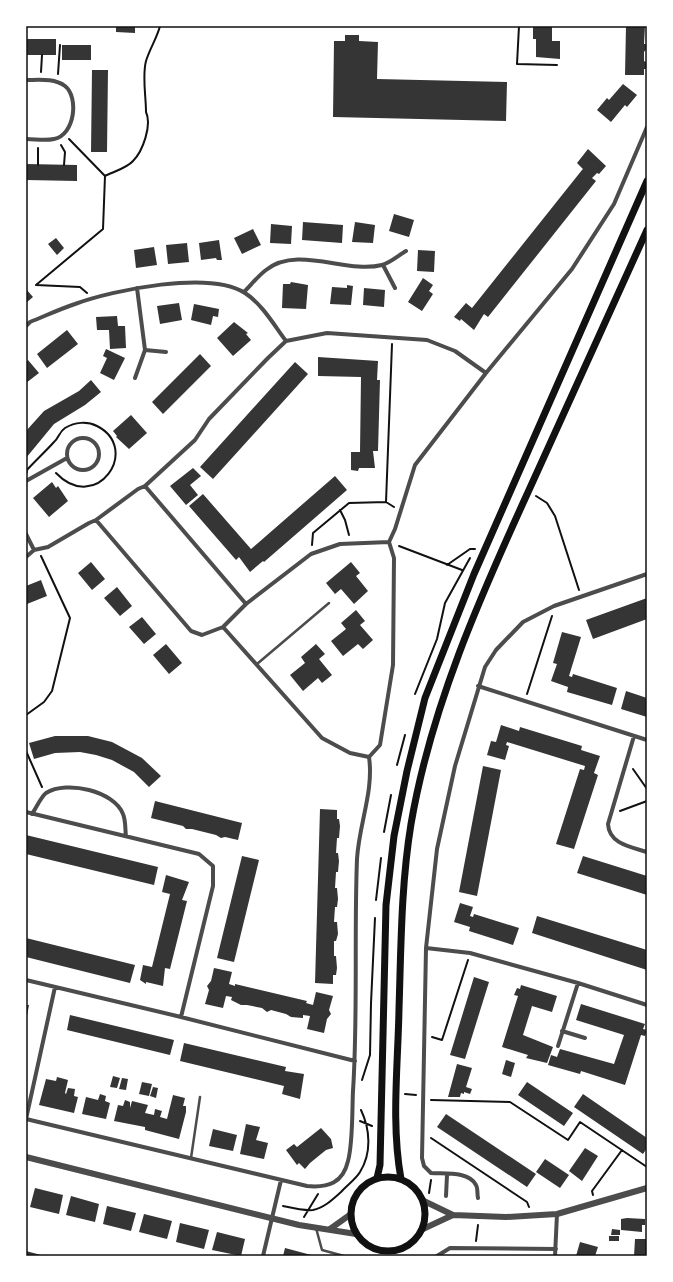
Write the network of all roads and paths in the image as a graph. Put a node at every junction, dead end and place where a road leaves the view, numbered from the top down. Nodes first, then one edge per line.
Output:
1 (160, 26) edge
2 (519, 26) edge
3 (60, 45) dead end
4 (42, 55) dead end
5 (557, 65) dead end
6 (26, 80) edge
7 (41, 80) junction
8 (57, 83) junction
9 (647, 127) edge
10 (64, 134) junction
11 (58, 137) junction
12 (26, 139) edge
13 (39, 139) junction
14 (38, 165) dead end
15 (64, 165) dead end
16 (105, 176) junction
17 (647, 181) edge
18 (647, 230) edge
19 (406, 251) dead end
20 (383, 265) junction
21 (137, 288) junction
22 (395, 288) dead end
23 (244, 292) junction
24 (94, 299) junction
25 (26, 326) edge
26 (392, 338) junction
27 (286, 341) junction
28 (145, 350) junction
29 (166, 352) dead end
30 (486, 373) junction
31 (135, 378) dead end
32 (67, 458) junction
33 (52, 466) junction
34 (28, 480) edge
35 (145, 486) junction
36 (529, 492) junction
37 (386, 502) junction
38 (340, 510) junction
39 (400, 512) junction
40 (96, 520) junction
41 (26, 534) edge
42 (388, 542) junction
43 (350, 543) junction
44 (476, 549) dead end
45 (34, 550) junction
46 (311, 554) junction
47 (26, 557) edge
48 (447, 564) junction
49 (474, 574) junction
50 (647, 574) edge
51 (580, 597) junction
52 (329, 602) dead end
53 (246, 604) junction
54 (551, 608) junction
55 (223, 627) junction
56 (257, 664) junction
57 (478, 686) junction
58 (524, 701) junction
59 (26, 716) edge
60 (634, 736) junction
61 (647, 740) edge
62 (26, 751) edge
63 (369, 757) junction
64 (627, 760) junction
65 (647, 789) edge
66 (45, 794) junction
67 (647, 801) edge
68 (26, 812) edge
69 (32, 814) junction
70 (611, 814) junction
71 (126, 836) junction
72 (647, 852) edge
73 (426, 948) junction
74 (470, 953) junction
75 (26, 980) edge
76 (578, 983) junction
77 (55, 987) junction
78 (647, 1005) edge
79 (181, 1017) junction
80 (562, 1031) junction
81 (425, 1034) junction
82 (585, 1038) dead end
83 (558, 1046) dead end
84 (355, 1062) junction
85 (397, 1094) junction
86 (200, 1097) dead end
87 (423, 1100) junction
88 (26, 1119) edge
89 (422, 1134) junction
90 (622, 1150) junction
91 (26, 1157) edge
92 (190, 1159) junction
93 (647, 1167) edge
94 (431, 1173) junction
95 (448, 1175) junction
96 (377, 1178) junction
97 (401, 1179) junction
98 (281, 1180) junction
99 (322, 1187) junction
100 (647, 1188) edge
101 (446, 1196) dead end
102 (478, 1198) dead end
103 (423, 1201) junction
104 (596, 1203) junction
105 (351, 1214) junction
106 (557, 1214) junction
107 (453, 1215) junction
108 (479, 1216) junction
109 (532, 1216) junction
110 (272, 1218) junction
111 (299, 1225) junction
112 (316, 1227) junction
113 (330, 1229) junction
114 (423, 1229) junction
115 (356, 1234) junction
116 (371, 1247) junction
117 (475, 1248) junction
118 (556, 1249) junction
119 (398, 1253) edge
120 (263, 1256) edge
121 (344, 1256) edge
122 (374, 1256) edge
123 (437, 1256) edge
124 (555, 1256) edge

1 - 16 path
2 - 5 path
3 - 8 path
4 - 7 path
6 - 7 street
7 - 8 street
8 - 10 street
9 - 30 street
10 - 11 street
10 - 16 path
11 - 13 street
11 - 15 path
12 - 13 street
13 - 14 path
16 - 24 path
17 - 49 main road
18 - 36 main road
19 - 20 street
20 - 22 street
20 - 23 street
21 - 23 street
21 - 24 street
21 - 28 street
23 - 27 street
24 - 25 street
26 - 27 street
26 - 30 street
26 - 37 path
27 - 35 street
28 - 29 street
28 - 31 street
30 - 39 street
32 - 32 street
32 - 33 street
33 - 34 street
33 - 34 path
35 - 40 street
35 - 53 street
36 - 51 path
36 - 85 main road
37 - 38 path
37 - 39 path
38 - 43 path
38 - 46 path
39 - 42 street
40 - 45 street
40 - 55 street
41 - 45 street
42 - 43 street
42 - 48 path
42 - 63 street
43 - 46 street
44 - 48 path
45 - 47 street
45 - 59 path
46 - 53 street
48 - 49 path
49 - 96 main road
50 - 51 street
51 - 54 street
52 - 56 lane
53 - 55 street
54 - 57 street
54 - 58 path
55 - 56 street
56 - 63 street
57 - 58 street
57 - 73 street
58 - 60 street
60 - 61 street
60 - 64 street
62 - 66 path
63 - 84 street
64 - 65 path
64 - 70 street
66 - 69 street
66 - 71 street
67 - 70 path
68 - 69 street
69 - 71 street
70 - 72 street
71 - 79 street
73 - 74 street
73 - 81 street
74 - 76 street
74 - 81 path
75 - 77 street
76 - 78 street
76 - 80 street
77 - 79 street
77 - 88 street
79 - 84 street
80 - 82 street
80 - 83 street
81 - 87 street
84 - 99 street
85 - 87 path
85 - 97 main road
86 - 92 lane
87 - 89 street
87 - 90 path
88 - 92 street
89 - 94 street
89 - 109 path
90 - 93 path
90 - 104 path
91 - 110 street
92 - 98 street
94 - 95 street
94 - 103 path
95 - 101 street
95 - 102 street
96 - 97 main road
96 - 105 main road
97 - 103 main road
98 - 99 street
98 - 110 street
99 - 111 path
100 - 104 street
103 - 107 street
103 - 114 main road
104 - 106 street
105 - 113 street
105 - 115 main road
106 - 109 street
106 - 118 street
107 - 108 street
107 - 114 street
108 - 109 street
108 - 117 path
110 - 111 street
110 - 120 street
111 - 112 street
112 - 113 street
112 - 121 lane
113 - 115 street
114 - 119 main road
115 - 116 main road
116 - 119 main road
116 - 122 main road
117 - 118 street
117 - 123 street
118 - 124 street

